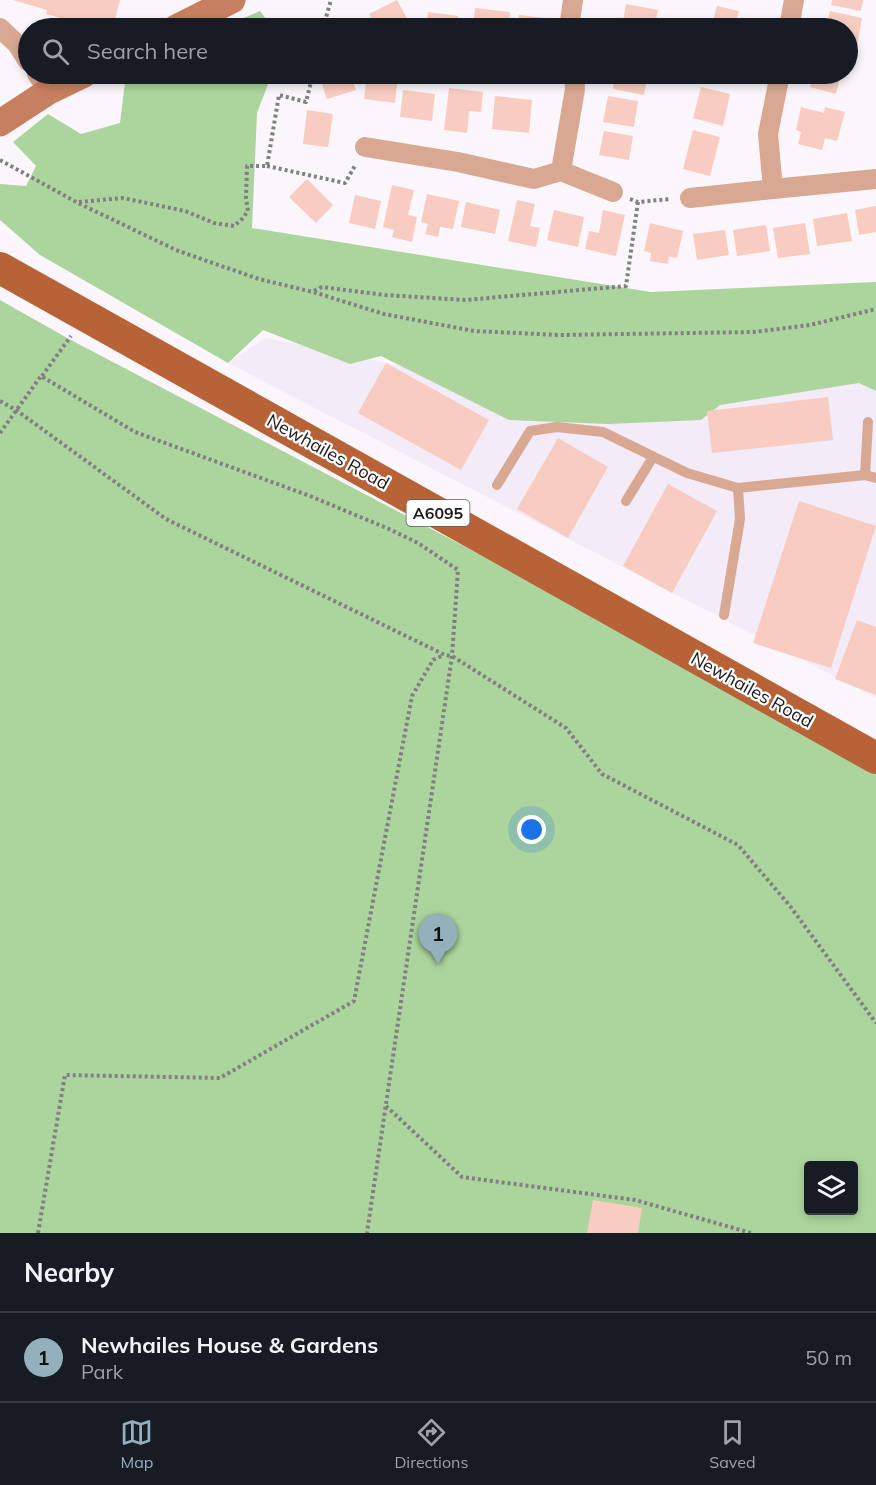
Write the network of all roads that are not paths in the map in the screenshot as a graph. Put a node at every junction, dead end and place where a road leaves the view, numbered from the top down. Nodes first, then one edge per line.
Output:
1 (232, 0) edge
2 (573, 0) edge
3 (794, 0) edge
4 (196, 18) edge
5 (570, 18) edge
6 (791, 18) edge
7 (0, 28) edge
8 (18, 45) edge
9 (41, 84) edge
10 (575, 84) edge
11 (778, 84) edge
12 (0, 123) edge
13 (365, 147) road end
14 (561, 171) junction
15 (876, 179) edge
16 (773, 189) junction
17 (613, 192) road end
18 (690, 198) road end
19 (0, 268) edge
20 (868, 422) dead end
21 (653, 457) junction
22 (865, 475) junction
23 (876, 478) edge
24 (497, 485) dead end
25 (738, 488) junction
26 (626, 501) dead end
27 (724, 615) dead end
28 (876, 758) edge

1 - 4 street
2 - 5 street
3 - 6 street
7 - 8 street
9 - 12 street
10 - 14 street
11 - 16 street
13 - 14 street
14 - 17 street
15 - 16 street
16 - 18 street
19 - 28 main road, Newhailes Road / A6095
20 - 22 lane
21 - 24 lane
21 - 25 lane
21 - 26 lane
22 - 23 lane
22 - 25 lane
25 - 27 lane

